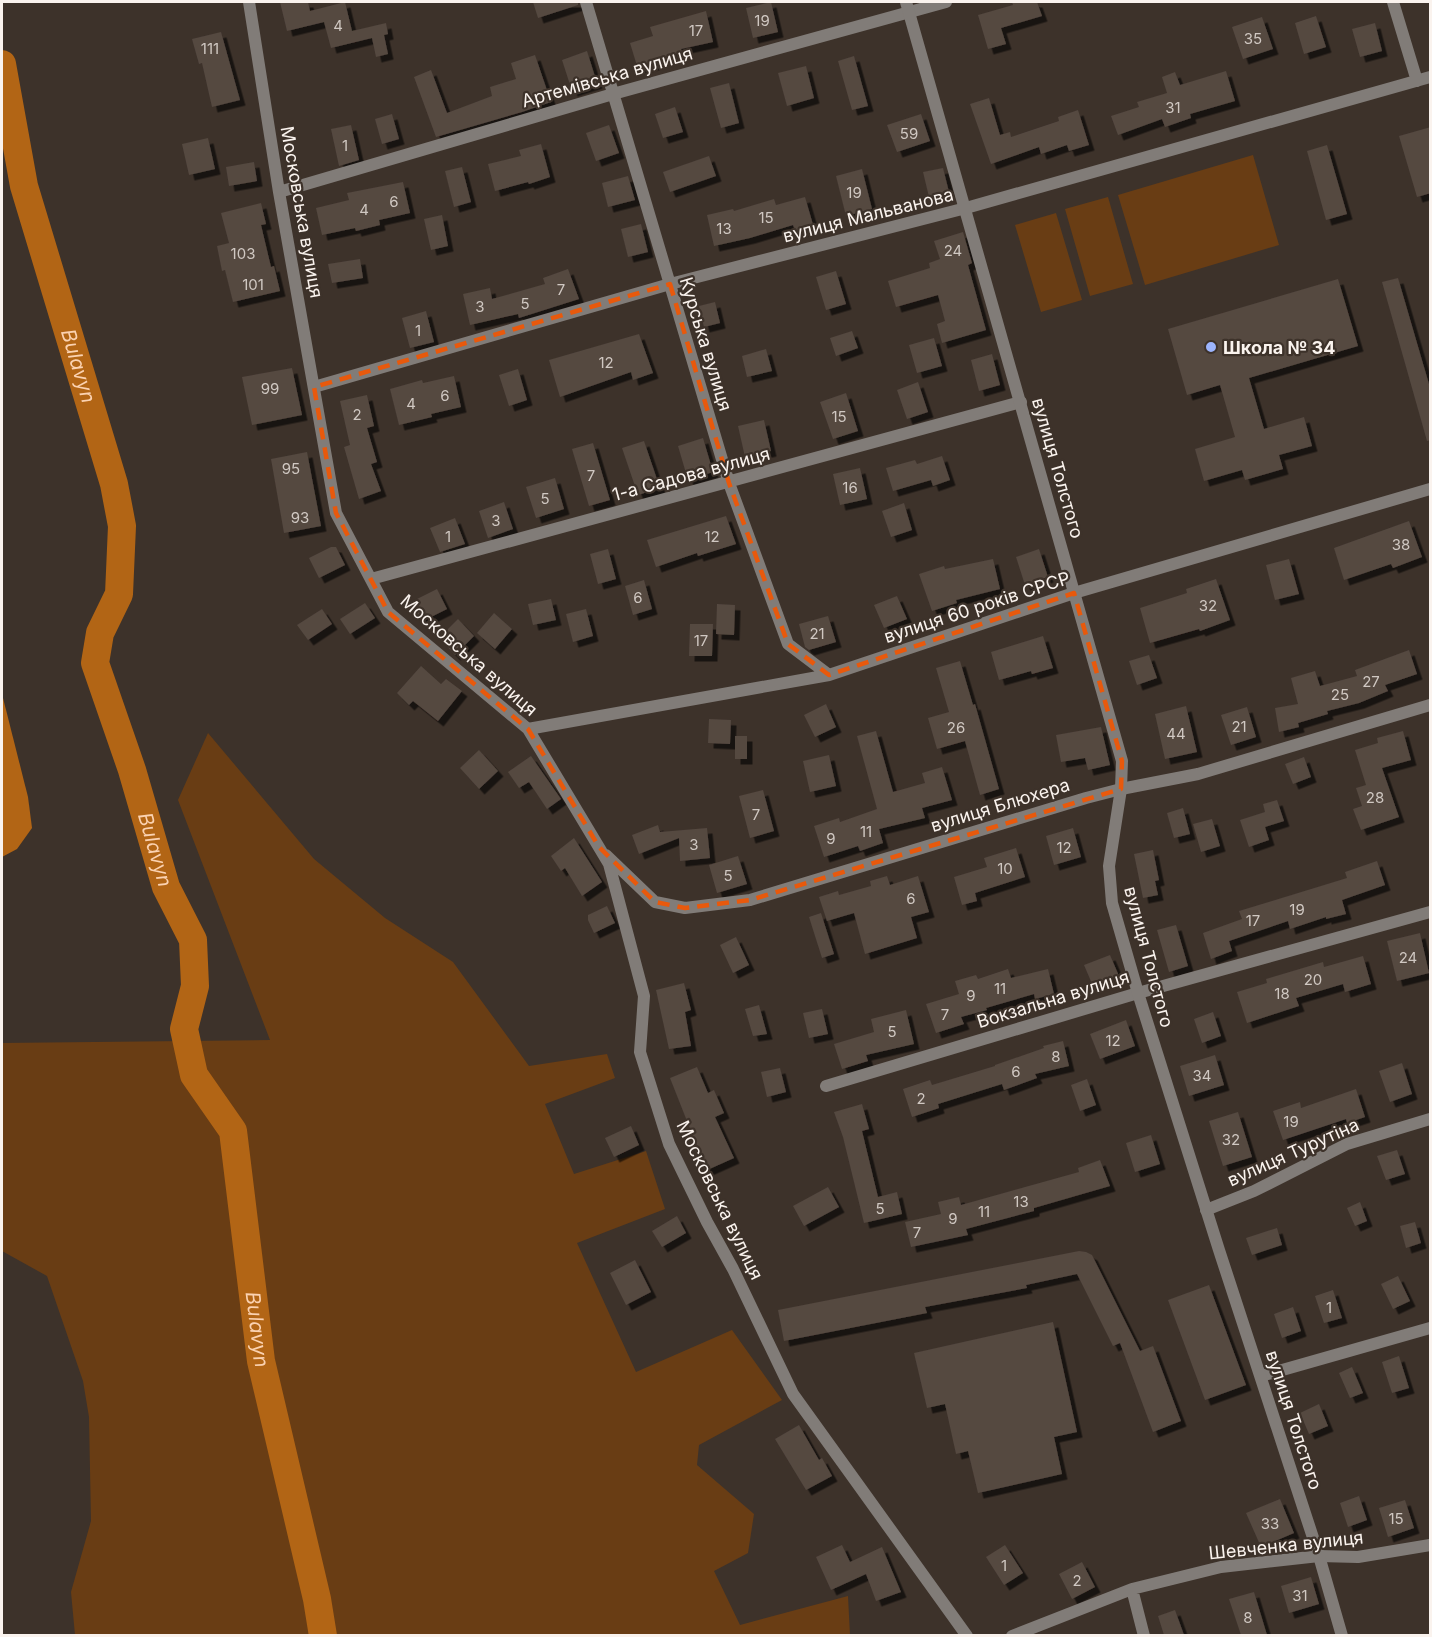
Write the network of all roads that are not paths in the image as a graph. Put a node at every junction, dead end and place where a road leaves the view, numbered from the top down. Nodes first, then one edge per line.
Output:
1 (249, 2) edge
2 (586, 2) edge
3 (946, 2) edge
4 (1394, 2) edge
5 (907, 7) edge
6 (1431, 77) edge
7 (1417, 81) junction
8 (613, 94) junction
9 (279, 192) junction
10 (966, 208) junction
11 (670, 284) junction
12 (314, 387) junction
13 (1021, 402) junction
14 (729, 483) junction
15 (1431, 489) edge
16 (370, 579) junction
17 (1074, 593) junction
18 (829, 675) junction
19 (1431, 705) edge
20 (528, 729) junction
21 (1120, 789) junction
22 (599, 847) junction
23 (1431, 912) edge
24 (1138, 993) junction
25 (826, 1086) dead end
26 (1431, 1119) edge
27 (1206, 1210) junction
28 (1431, 1328) edge
29 (1261, 1376) junction
30 (1431, 1545) edge
31 (1319, 1556) junction
32 (1132, 1590) junction
33 (967, 1635) edge
34 (1012, 1635) edge
35 (1144, 1635) edge
36 (1342, 1635) edge

1 - 9 street, Московська вулиця
2 - 8 street, Курська вулиця
3 - 5 street, Артемівська вулиця
4 - 7 street
5 - 8 street, Артемівська вулиця
5 - 10 street, вулиця Толстого
6 - 7 street, вулиця Мальванова
7 - 10 street, вулиця Мальванова
8 - 9 street, Артемівська вулиця
8 - 11 street, Курська вулиця
9 - 12 street, Московська вулиця
10 - 11 street, вулиця Мальванова
10 - 13 street, вулиця Толстого
11 - 12 street, вулиця Мальванова
11 - 14 street, Курська вулиця
12 - 16 street, Московська вулиця
13 - 14 street, 1-а Садова вулиця
13 - 17 street, вулиця Толстого
14 - 16 street, 1-а Садова вулиця
14 - 18 street, Курська вулиця
15 - 17 street, вулиця 60 років СРСР
16 - 20 street, Московська вулиця
17 - 18 street, вулиця 60 років СРСР
17 - 21 street, вулиця Толстого
18 - 20 street, вулиця 60 років СРСР
19 - 21 street, вулиця Блюхера
20 - 22 street, Московська вулиця
21 - 22 street, вулиця Блюхера
21 - 24 street, вулиця Толстого
22 - 33 street, Московська вулиця
23 - 24 street, Вокзальна вулиця
24 - 25 street, Вокзальна вулиця
24 - 27 street, вулиця Толстого
26 - 27 street, вулиця Турутіна
27 - 29 street, вулиця Толстого
28 - 29 street
29 - 31 street, вулиця Толстого
30 - 31 street, Шевченка вулиця
31 - 32 street, Шевченка вулиця
31 - 36 street, вулиця Толстого
32 - 34 street, Шевченка вулиця
32 - 35 street

